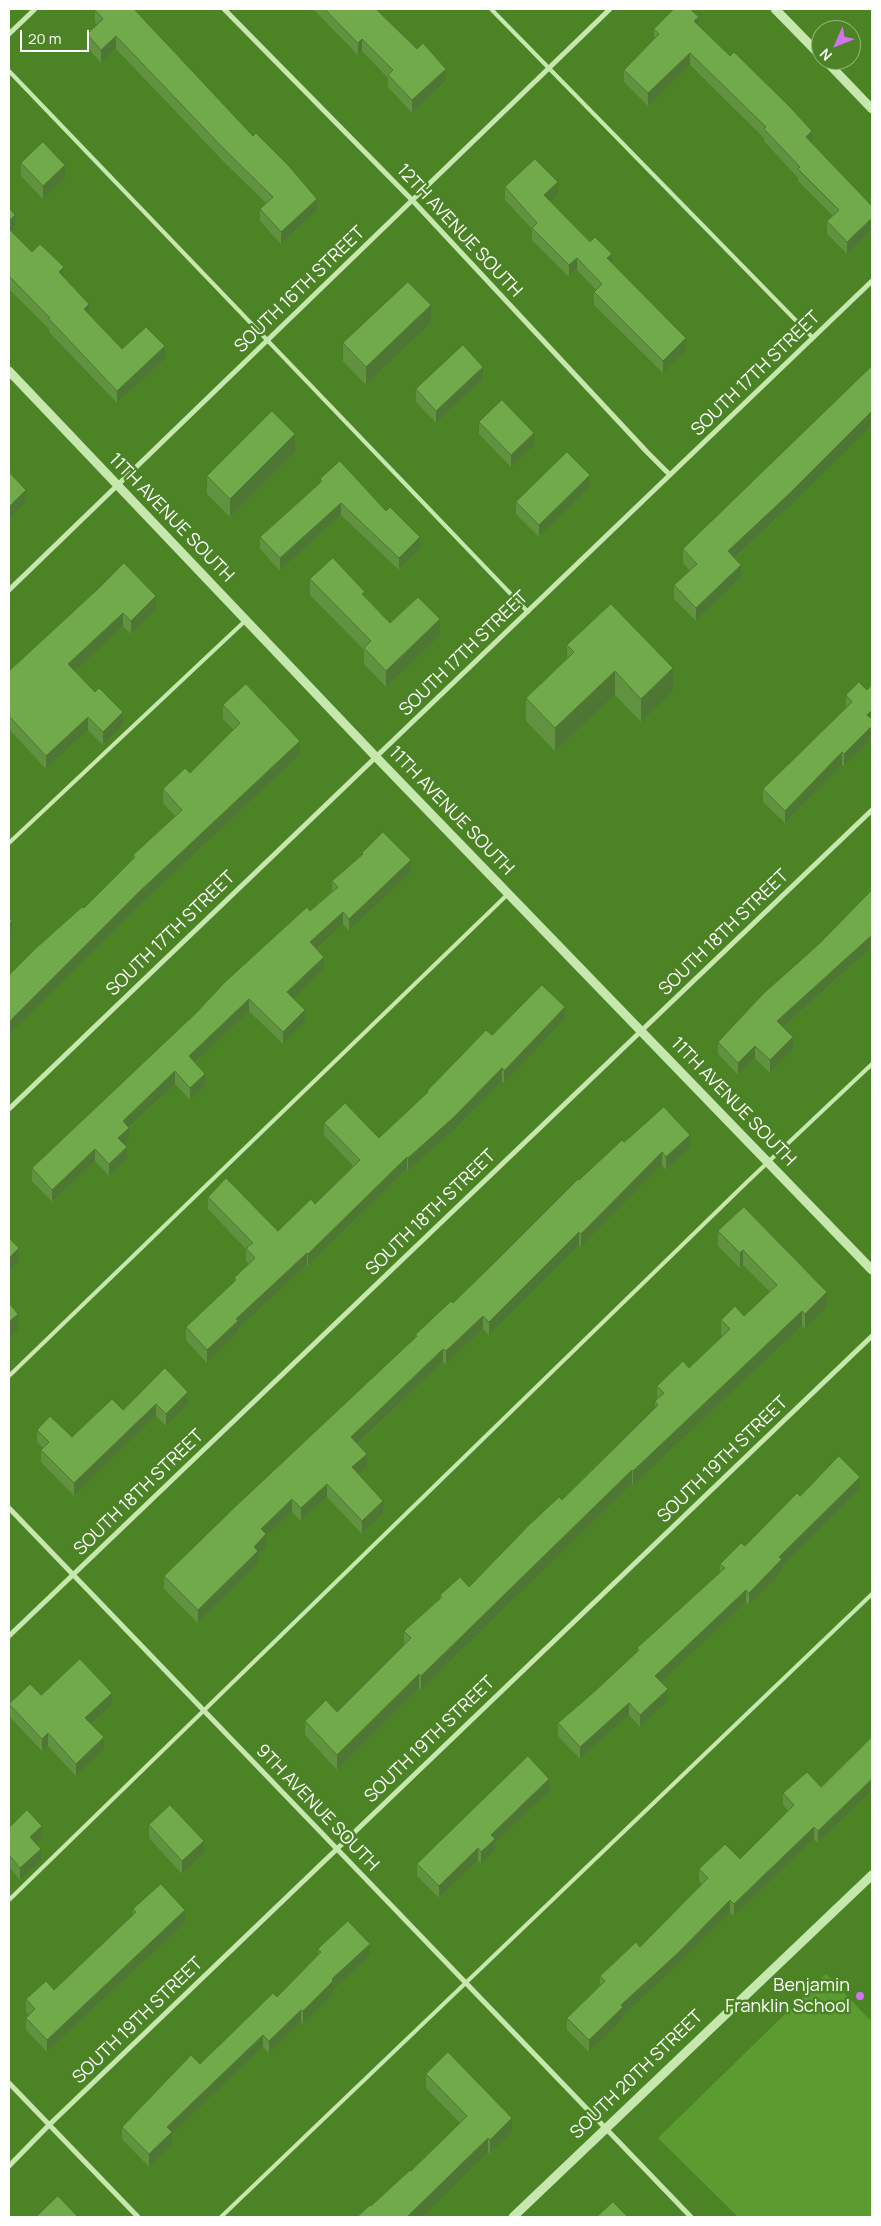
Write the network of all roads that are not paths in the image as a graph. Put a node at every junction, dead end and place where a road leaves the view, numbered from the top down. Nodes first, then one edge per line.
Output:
1 (35, 9) edge
2 (224, 9) edge
3 (491, 9) edge
4 (610, 9) edge
5 (776, 9) edge
6 (9, 34) edge
7 (811, 46) edge
8 (549, 68) junction
9 (835, 70) edge
10 (9, 71) edge
11 (872, 109) edge
12 (413, 201) junction
13 (872, 281) edge
14 (813, 338) junction
15 (268, 340) junction
16 (9, 371) edge
17 (670, 475) junction
18 (117, 484) junction
19 (9, 590) edge
20 (528, 612) junction
21 (246, 620) junction
22 (376, 757) junction
23 (872, 810) edge
24 (9, 843) edge
25 (509, 893) junction
26 (642, 1031) junction
27 (872, 1064) edge
28 (9, 1109) edge
29 (768, 1162) junction
30 (872, 1270) edge
31 (872, 1336) edge
32 (9, 1376) edge
33 (9, 1508) edge
34 (73, 1575) junction
35 (872, 1594) edge
36 (9, 1636) edge
37 (203, 1710) junction
38 (337, 1849) junction
39 (872, 1875) edge
40 (9, 1900) edge
41 (466, 1983) junction
42 (9, 2083) edge
43 (49, 2125) junction
44 (604, 2129) junction
45 (9, 2166) edge
46 (138, 2217) edge
47 (221, 2217) edge
48 (513, 2217) edge
49 (691, 2217) edge

1 - 6 street
2 - 12 street, 12TH AVENUE SOUTH
3 - 8 lane
4 - 8 street, SOUTH 16TH STREET
5 - 7 street
8 - 12 street, SOUTH 16TH STREET
8 - 14 lane
9 - 11 street
10 - 15 lane
12 - 15 street, SOUTH 16TH STREET
12 - 17 street, 12TH AVENUE SOUTH
13 - 14 street, SOUTH 17TH STREET
14 - 17 street, SOUTH 17TH STREET
15 - 18 street, SOUTH 16TH STREET
15 - 20 lane
16 - 18 street, 11TH AVENUE SOUTH
17 - 20 street, SOUTH 17TH STREET
18 - 19 street, SOUTH 16TH STREET
18 - 21 street, 11TH AVENUE SOUTH
20 - 22 street, SOUTH 17TH STREET
21 - 22 street, 11TH AVENUE SOUTH
21 - 24 lane
22 - 25 street, 11TH AVENUE SOUTH
22 - 28 street, SOUTH 17TH STREET
23 - 26 street, SOUTH 18TH STREET
25 - 26 street, 11TH AVENUE SOUTH
25 - 32 lane
26 - 29 street, 11TH AVENUE SOUTH
26 - 34 street, SOUTH 18TH STREET
27 - 29 lane
29 - 30 street, 11TH AVENUE SOUTH
29 - 37 lane
31 - 38 street, SOUTH 19TH STREET
33 - 34 street, 9TH AVENUE SOUTH
34 - 36 street, SOUTH 18TH STREET
34 - 37 street, 9TH AVENUE SOUTH
35 - 41 lane
37 - 38 street, 9TH AVENUE SOUTH
37 - 40 lane
38 - 41 street, 9TH AVENUE SOUTH
38 - 43 street, SOUTH 19TH STREET
39 - 44 street, SOUTH 20TH STREET
41 - 44 street, 9TH AVENUE SOUTH
41 - 47 lane
42 - 43 street
43 - 45 street, SOUTH 19TH STREET
43 - 46 street
44 - 48 street, SOUTH 20TH STREET
44 - 49 street, 9TH AVENUE SOUTH

